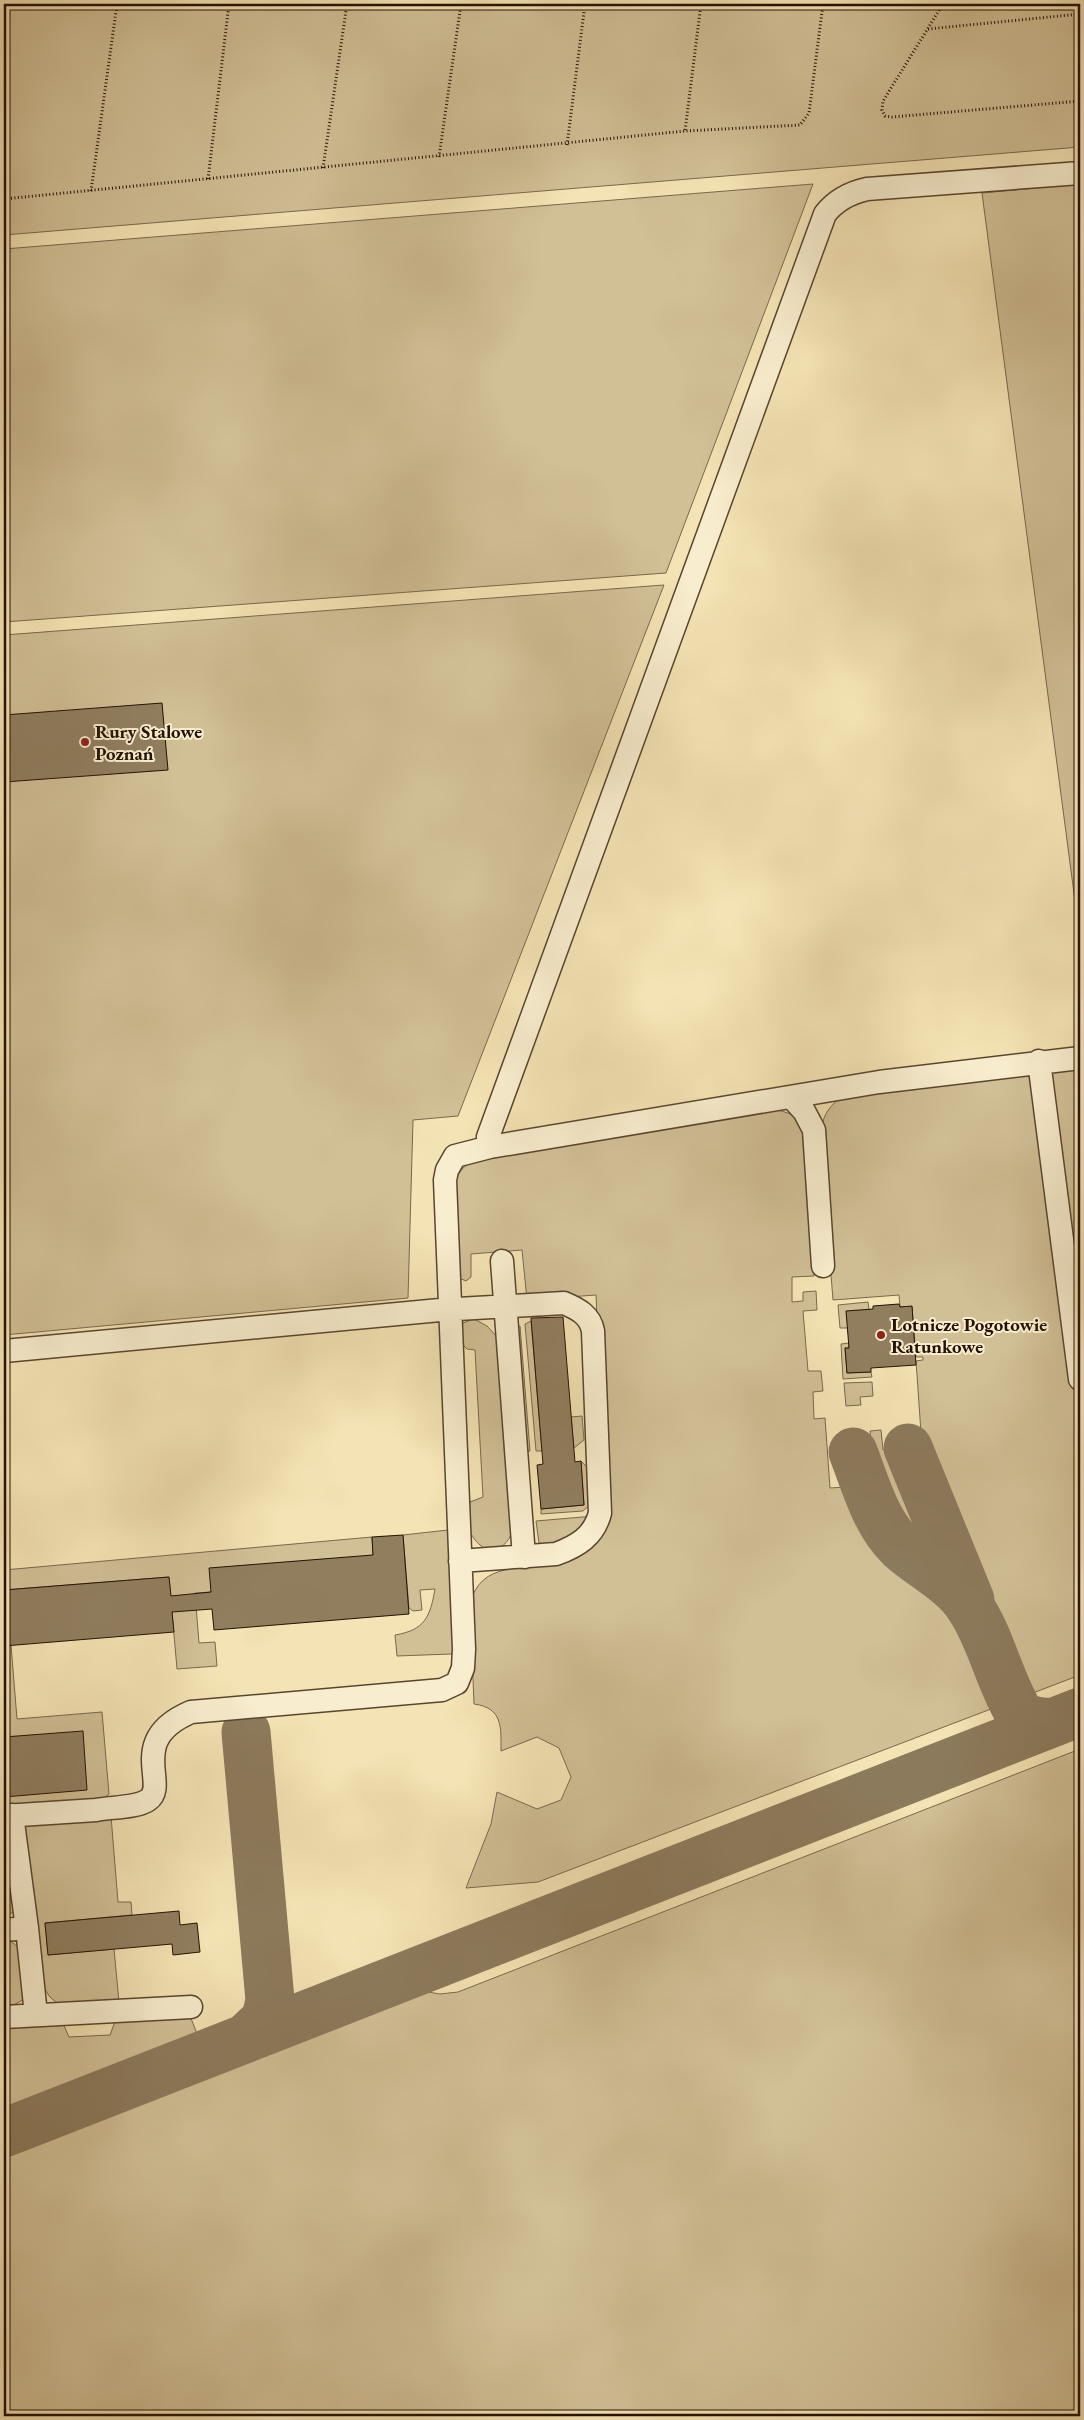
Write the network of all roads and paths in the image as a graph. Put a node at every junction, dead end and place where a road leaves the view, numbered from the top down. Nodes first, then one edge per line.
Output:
1 (117, 4) edge
2 (229, 4) edge
3 (347, 4) edge
4 (461, 4) edge
5 (585, 4) edge
6 (700, 4) edge
7 (823, 4) edge
8 (943, 4) edge
9 (1080, 14) edge
10 (927, 29) junction
11 (1080, 101) edge
12 (685, 132) junction
13 (567, 144) junction
14 (440, 157) junction
15 (324, 168) junction
16 (1080, 173) edge
17 (208, 180) junction
18 (91, 191) junction
19 (4, 199) edge
20 (1080, 1058) edge
21 (1039, 1061) junction
22 (827, 1091) junction
23 (792, 1098) junction
24 (814, 1130) junction
25 (490, 1147) junction
26 (502, 1261) dead end
27 (822, 1266) dead end
28 (505, 1306) junction
29 (450, 1309) junction
30 (4, 1350) edge
31 (1080, 1378) edge
32 (524, 1557) junction
33 (460, 1561) junction
34 (8, 1816) edge
35 (27, 1928) junction
36 (4, 1930) edge
37 (191, 2007) dead end
38 (36, 2015) junction
39 (4, 2017) edge

1 - 18 path
2 - 17 path
3 - 15 path
4 - 14 path
5 - 13 path
6 - 12 path
7 - 12 path
8 - 10 path
9 - 10 path
10 - 11 path
12 - 13 path
13 - 14 path
14 - 15 path
15 - 17 path
16 - 25 lane
17 - 18 path
18 - 19 path
20 - 21 lane
21 - 22 lane
21 - 31 lane
22 - 23 lane
22 - 24 lane
23 - 24 lane
23 - 25 lane
24 - 27 lane
25 - 29 lane
26 - 28 lane
28 - 29 lane
28 - 32 lane
28 - 32 lane
29 - 30 lane
29 - 33 lane
32 - 33 lane
33 - 34 lane
34 - 35 lane
35 - 36 lane
35 - 38 lane
37 - 38 lane
38 - 39 lane

